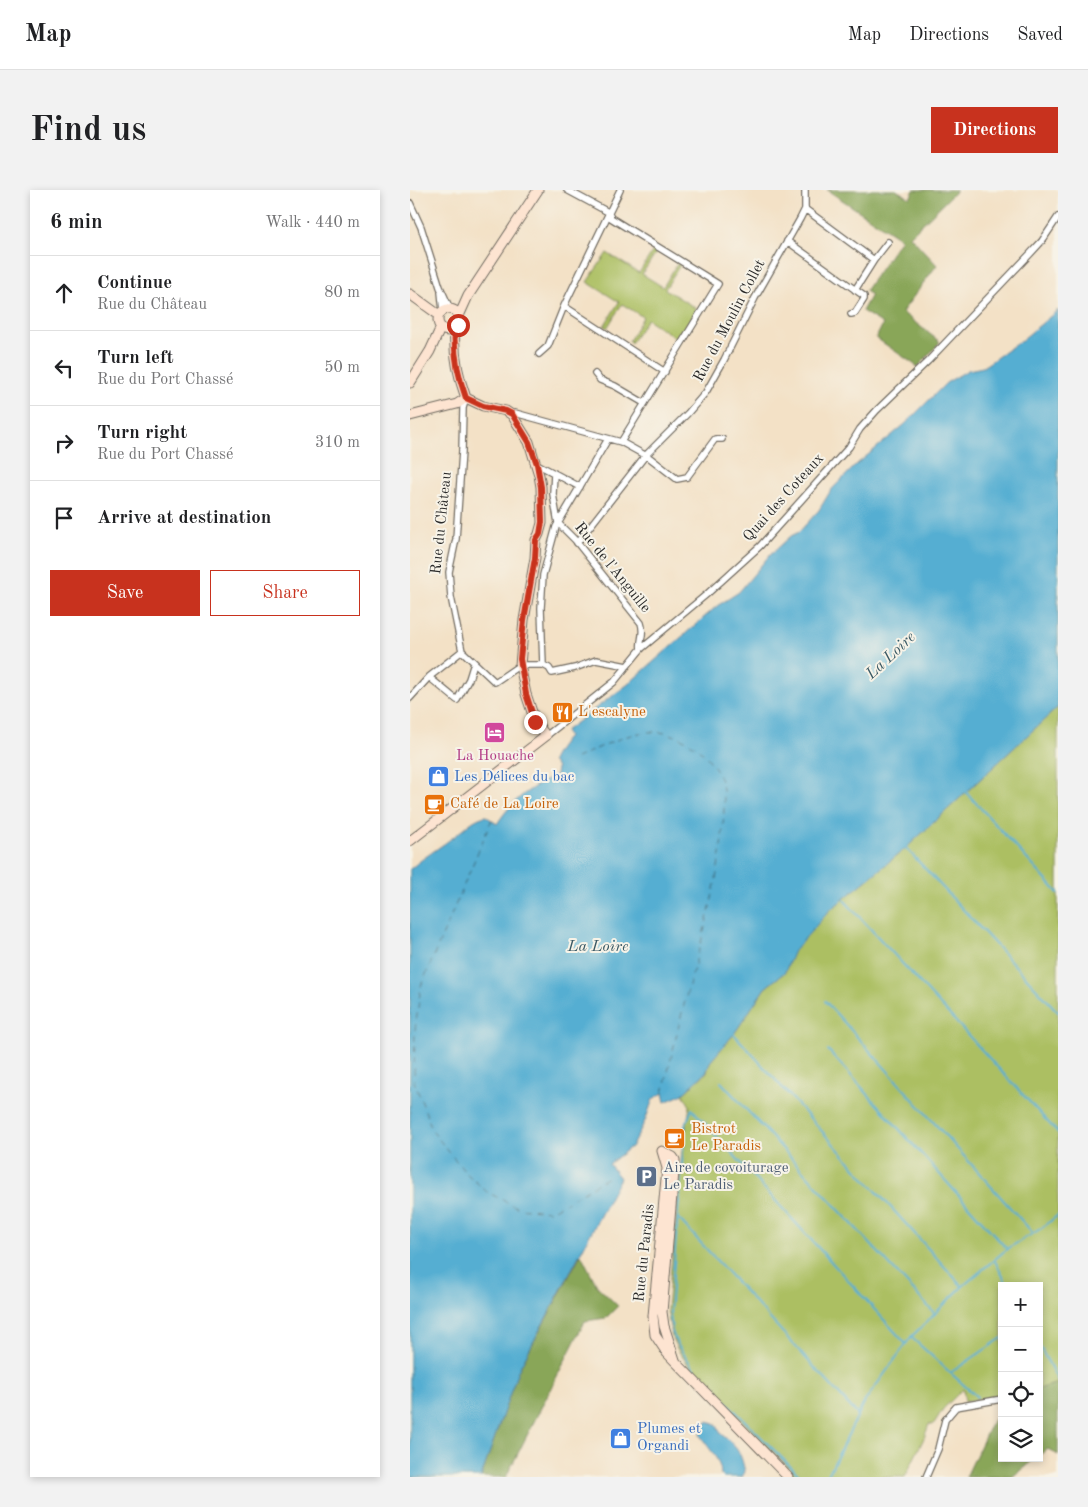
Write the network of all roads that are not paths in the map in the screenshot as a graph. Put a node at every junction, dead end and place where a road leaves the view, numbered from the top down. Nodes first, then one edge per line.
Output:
1 (538, 190) edge
2 (567, 190) edge
3 (620, 190) edge
4 (805, 190) edge
5 (410, 204) edge
6 (805, 209) junction
7 (608, 212) junction
8 (1058, 217) edge
9 (787, 241) junction
10 (888, 242) dead end
11 (874, 260) junction
12 (855, 290) junction
13 (410, 294) edge
14 (564, 306) junction
15 (449, 312) junction
16 (852, 314) dead end
17 (447, 330) junction
18 (539, 354) dead end
19 (665, 372) junction
20 (595, 374) dead end
21 (410, 383) edge
22 (466, 398) junction
23 (644, 403) junction
24 (512, 414) junction
25 (410, 416) edge
26 (608, 439) junction
27 (722, 439) dead end
28 (621, 442) junction
29 (646, 456) junction
30 (537, 464) junction
31 (554, 473) junction
32 (580, 487) junction
33 (558, 523) junction
34 (576, 543) junction
35 (642, 650) junction
36 (462, 651) junction
37 (474, 663) junction
38 (520, 665) junction
39 (546, 666) junction
40 (627, 666) junction
41 (429, 677) junction
42 (410, 698) edge
43 (546, 736) junction
44 (410, 841) edge
45 (675, 1360) junction
46 (998, 1400) edge
47 (788, 1477) edge
48 (926, 1477) edge

1 - 15 main road
2 - 7 street
3 - 7 street
4 - 6 street, Rue du Moulin Collet
5 - 15 street
6 - 9 street, Rue du Moulin Collet
6 - 11 street
7 - 14 street
7 - 19 street
8 - 35 street, Quai des Coteaux
9 - 12 street
9 - 29 street, Rue du Moulin Collet
10 - 11 street
11 - 12 street
12 - 16 street
13 - 15 main road
14 - 18 street
14 - 19 street
15 - 17 main road, Rue du Château
15 - 17 main road
17 - 21 main road
17 - 22 main road, Rue du Château
19 - 23 street
20 - 23 street
22 - 24 main road
22 - 25 main road
22 - 36 street, Rue du Château
23 - 28 street
24 - 26 street
24 - 30 main road
26 - 28 street
26 - 32 street
27 - 29 street
28 - 29 street
29 - 34 street, Rue du Moulin Collet
30 - 31 street
30 - 38 main road
31 - 32 street
31 - 33 street, Rue de l'Anguille
32 - 33 street
33 - 34 street, Rue de l'Anguille
33 - 39 street
34 - 35 street, Rue de l'Anguille
35 - 40 street, Quai des Coteaux
36 - 37 street
36 - 41 street
37 - 38 street
37 - 41 street
38 - 39 street
38 - 43 main road
39 - 40 street
40 - 43 street, Quai des Coteaux
41 - 42 street
43 - 44 main road, Quai des Coteaux
45 - 45 main road, Rue du Paradis
45 - 47 main road, Rue du Paradis
46 - 48 street

